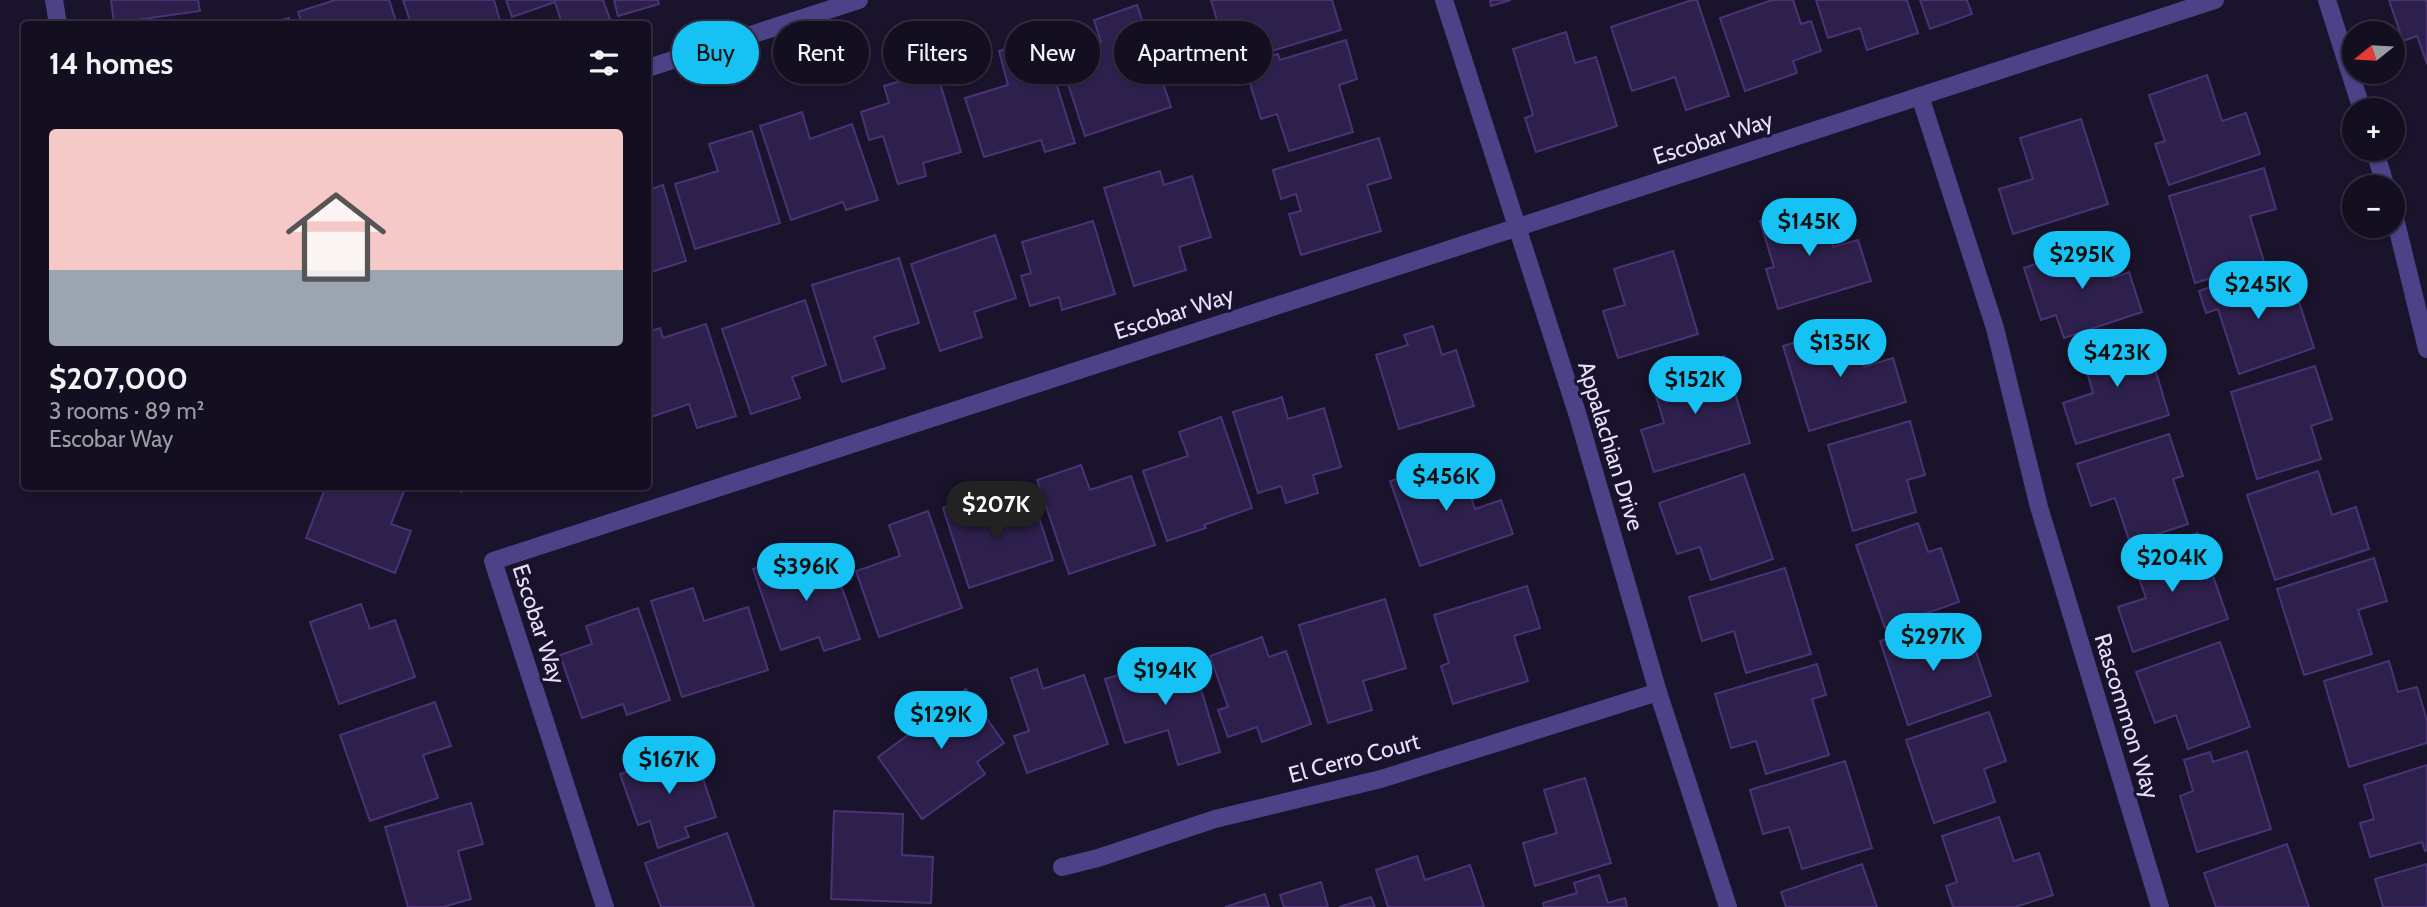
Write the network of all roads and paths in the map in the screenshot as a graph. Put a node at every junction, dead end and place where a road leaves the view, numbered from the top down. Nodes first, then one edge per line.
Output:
1 (54, 0) edge
2 (859, 0) edge
3 (1444, 0) edge
4 (2215, 0) edge
5 (2327, 0) edge
6 (58, 21) edge
7 (651, 67) edge
8 (1920, 96) junction
9 (2358, 98) edge
10 (1517, 228) junction
11 (2400, 238) edge
12 (2427, 349) edge
13 (1658, 692) junction
14 (1062, 867) dead end
15 (605, 907) edge
16 (1728, 907) edge
17 (2160, 907) edge

1 - 6 street
2 - 7 street
3 - 10 street, Appalachian Drive
4 - 8 street, Escobar Way
5 - 9 street
8 - 10 street, Escobar Way
8 - 17 street, Rascommon Way
10 - 13 street, Appalachian Drive
10 - 15 street, Escobar Way
11 - 12 street
13 - 14 street, El Cerro Court
13 - 16 street, Appalachian Drive

